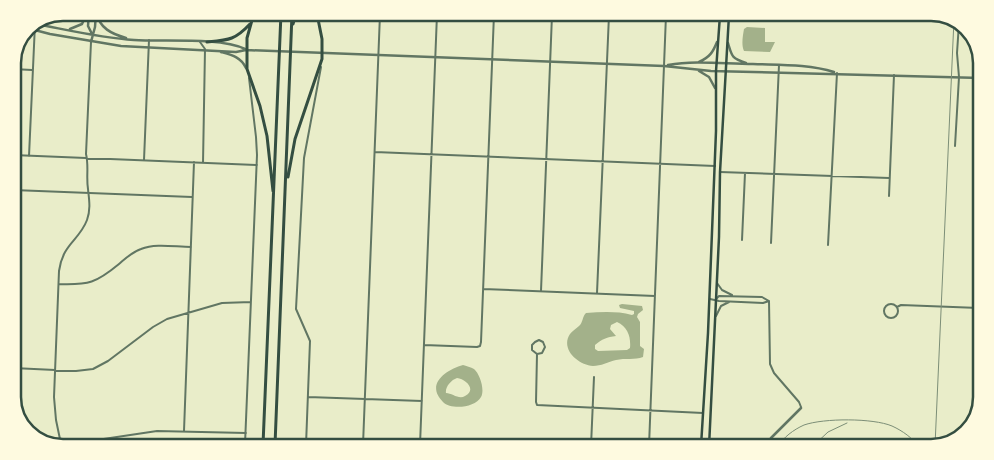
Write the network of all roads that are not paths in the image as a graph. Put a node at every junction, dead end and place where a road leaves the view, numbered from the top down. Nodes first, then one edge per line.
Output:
1 (84, 21) edge
2 (88, 21) edge
3 (96, 21) edge
4 (100, 21) edge
5 (281, 21) edge
6 (292, 21) edge
7 (294, 21) edge
8 (318, 21) edge
9 (380, 21) edge
10 (437, 21) edge
11 (494, 21) edge
12 (552, 21) edge
13 (609, 21) edge
14 (666, 21) edge
15 (719, 21) edge
16 (729, 21) edge
17 (250, 23) joint
18 (44, 26) edge
19 (67, 30) junction
20 (37, 31) edge
21 (291, 32) junction
22 (958, 32) edge
23 (34, 33) edge
24 (92, 34) junction
25 (134, 40) junction
26 (149, 40) junction
27 (91, 42) junction
28 (200, 42) junction
29 (207, 42) junction
30 (717, 42) junction
31 (728, 42) junction
32 (148, 47) junction
33 (205, 49) junction
34 (214, 50) junction
35 (246, 50) junction
36 (323, 53) junction
37 (378, 55) junction
38 (435, 57) junction
39 (493, 59) junction
40 (550, 62) junction
41 (698, 62) junction
42 (716, 63) junction
43 (726, 63) junction
44 (607, 64) junction
45 (752, 64) junction
46 (321, 65) junction
47 (779, 65) junction
48 (664, 66) junction
49 (21, 69) edge
50 (247, 69) junction
51 (32, 70) junction
52 (695, 70) junction
53 (716, 71) junction
54 (726, 71) junction
55 (778, 72) junction
56 (837, 73) junction
57 (894, 75) junction
58 (248, 76) junction
59 (959, 77) junction
60 (973, 78) edge
61 (715, 88) junction
62 (955, 146) dead end
63 (375, 152) junction
64 (431, 154) junction
65 (21, 156) edge
66 (29, 156) junction
67 (488, 156) junction
68 (87, 158) junction
69 (546, 159) junction
70 (144, 160) junction
71 (603, 161) junction
72 (194, 162) junction
73 (202, 163) junction
74 (660, 163) junction
75 (257, 165) junction
76 (715, 166) junction
77 (720, 172) junction
78 (745, 173) junction
79 (774, 174) junction
80 (832, 176) junction
81 (890, 178) junction
82 (286, 185) junction
83 (21, 190) edge
84 (88, 193) junction
85 (889, 196) dead end
86 (192, 197) junction
87 (274, 204) junction
88 (742, 240) dead end
89 (771, 243) dead end
90 (828, 245) dead end
91 (191, 247) junction
92 (717, 280) junction
93 (59, 284) junction
94 (483, 289) junction
95 (540, 291) junction
96 (597, 293) junction
97 (655, 296) junction
98 (734, 296) junction
99 (710, 299) junction
100 (716, 299) junction
101 (769, 300) junction
102 (731, 301) junction
103 (251, 302) junction
104 (897, 307) junction
105 (973, 308) edge
106 (188, 312) junction
107 (715, 319) junction
108 (424, 345) junction
109 (538, 354) junction
110 (21, 368) edge
111 (56, 370) junction
112 (594, 377) dead end
113 (308, 397) junction
114 (365, 399) junction
115 (422, 401) junction
116 (593, 408) junction
117 (801, 408) joint
118 (650, 411) junction
119 (703, 413) junction
120 (184, 431) junction
121 (246, 433) junction
122 (60, 439) edge
123 (103, 439) edge
124 (245, 439) edge
125 (263, 439) edge
126 (274, 439) edge
127 (306, 439) edge
128 (363, 439) edge
129 (420, 439) edge
130 (591, 439) edge
131 (649, 439) edge
132 (702, 439) edge
133 (709, 439) edge
134 (770, 439) edge

1 - 19 street
2 - 24 street
3 - 24 street
4 - 25 street
5 - 87 highway
6 - 21 highway
7 - 21 highway
8 - 36 highway
9 - 37 street
10 - 38 street
11 - 39 street
12 - 40 street
13 - 44 street
14 - 48 street
15 - 30 main road
16 - 31 main road
17 - 29 highway
17 - 35 highway
18 - 19 street
19 - 24 street
20 - 27 street
21 - 82 highway
22 - 59 street
23 - 51 street
24 - 25 street
24 - 27 street
25 - 26 street
26 - 28 street
26 - 32 street
27 - 32 street
27 - 68 street
28 - 29 street
28 - 33 street
29 - 35 street
30 - 41 street
30 - 42 main road
31 - 43 main road
31 - 45 street
32 - 33 street
32 - 70 street
33 - 34 street
33 - 73 street
34 - 35 street
34 - 50 street
35 - 36 street
35 - 50 highway
36 - 37 street
36 - 46 highway
37 - 38 street
37 - 63 street
38 - 39 street
38 - 64 street
39 - 40 street
39 - 67 street
40 - 44 street
40 - 69 street
41 - 42 street
41 - 48 street
42 - 43 street
42 - 53 main road
43 - 45 street
43 - 54 main road
44 - 48 street
44 - 71 street
45 - 47 street
46 - 82 highway
46 - 113 street
47 - 55 street
47 - 56 street
48 - 52 street
48 - 74 street
49 - 51 street
50 - 58 highway
51 - 66 street
52 - 53 street
52 - 61 street
53 - 54 street
53 - 61 main road
54 - 55 street
54 - 77 main road
55 - 56 street
55 - 79 street
56 - 57 street
56 - 80 street
57 - 59 street
57 - 81 street
58 - 75 street
58 - 87 highway
59 - 60 street
59 - 62 street
61 - 76 main road
63 - 64 street
63 - 114 street
64 - 67 street
64 - 108 street
65 - 66 street
66 - 68 street
67 - 69 street
67 - 94 street
68 - 70 street
68 - 84 street
69 - 71 street
69 - 95 street
70 - 72 street
71 - 74 street
71 - 96 street
72 - 73 street
72 - 86 street
73 - 75 street
74 - 76 street
74 - 97 street
75 - 103 street
76 - 99 main road
77 - 78 street
77 - 92 main road
78 - 79 street
78 - 88 street
79 - 80 street
79 - 89 street
80 - 81 street
80 - 90 street
81 - 85 street
82 - 126 highway
83 - 84 street
84 - 86 street
84 - 93 street
86 - 91 street
87 - 125 highway
91 - 93 street
91 - 106 street
92 - 98 street
92 - 100 main road
93 - 111 street
94 - 95 street
94 - 108 street
95 - 96 street
96 - 97 street
97 - 118 street
98 - 100 street
98 - 101 street
99 - 100 street
99 - 119 main road
100 - 102 street
100 - 107 main road
101 - 102 street
101 - 117 street
102 - 107 street
103 - 106 street
103 - 121 street
104 - 104 street
104 - 105 street
106 - 111 street
106 - 120 street
107 - 133 main road
108 - 115 street
109 - 109 street
109 - 116 street
110 - 111 street
111 - 122 street
112 - 116 street
113 - 114 street
113 - 127 street
114 - 115 street
114 - 128 street
115 - 129 street
116 - 118 street
116 - 130 street
117 - 134 street
118 - 119 street
118 - 131 street
119 - 132 main road
120 - 121 street
120 - 123 street
121 - 124 street

